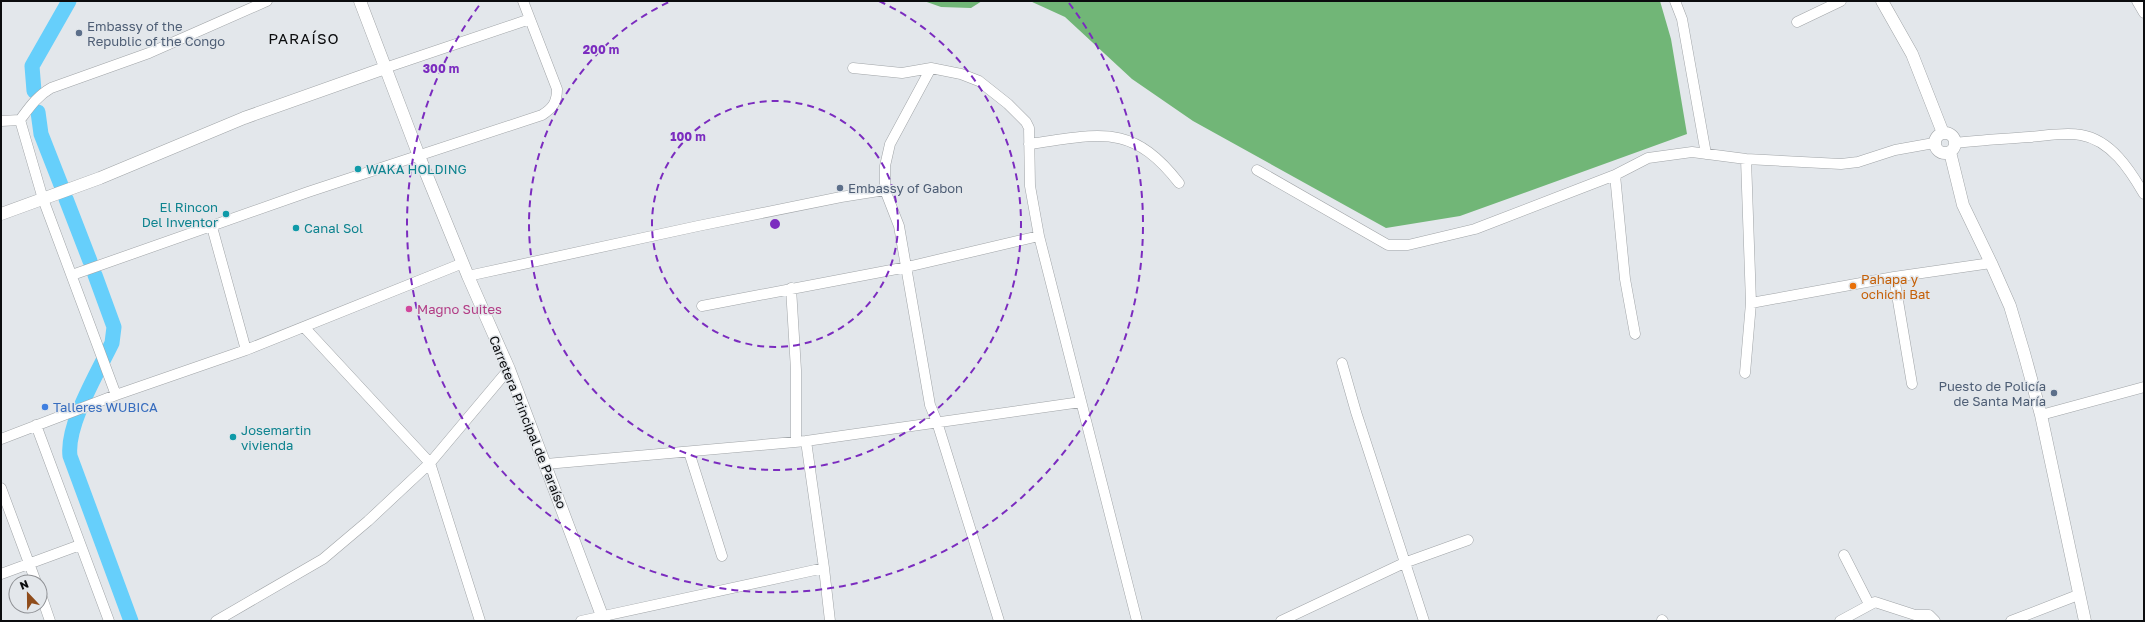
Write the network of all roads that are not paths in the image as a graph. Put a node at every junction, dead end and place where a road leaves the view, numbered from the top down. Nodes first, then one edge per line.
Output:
1 (267, 1) edge
2 (360, 1) edge
3 (523, 1) edge
4 (1675, 1) edge
5 (1841, 1) edge
6 (1882, 1) edge
7 (2137, 1) edge
8 (2144, 13) edge
9 (530, 19) junction
10 (1797, 22) dead end
11 (385, 68) junction
12 (853, 68) dead end
13 (932, 68) junction
14 (20, 120) junction
15 (1, 121) edge
16 (1943, 133) junction
17 (1934, 143) junction
18 (1029, 144) junction
19 (1953, 148) junction
20 (1706, 154) junction
21 (419, 156) junction
22 (1746, 159) junction
23 (1257, 170) dead end
24 (1615, 175) junction
25 (1179, 184) dead end
26 (885, 190) junction
27 (2144, 194) edge
28 (43, 199) junction
29 (1, 214) edge
30 (212, 227) junction
31 (1039, 236) junction
32 (463, 263) junction
33 (1991, 263) junction
34 (906, 267) junction
35 (72, 275) junction
36 (468, 276) junction
37 (1894, 277) junction
38 (791, 288) junction
39 (1751, 303) junction
40 (702, 306) dead end
41 (304, 327) junction
42 (1635, 334) dead end
43 (246, 350) junction
44 (1342, 363) dead end
45 (509, 370) junction
46 (1745, 374) dead end
47 (1912, 384) dead end
48 (2144, 387) edge
49 (116, 395) junction
50 (1081, 402) junction
51 (2041, 415) junction
52 (937, 422) junction
53 (36, 425) junction
54 (1, 439) edge
55 (801, 442) junction
56 (689, 452) junction
57 (430, 463) junction
58 (546, 464) junction
59 (1, 488) edge
60 (1468, 540) dead end
61 (80, 545) junction
62 (1844, 555) dead end
63 (722, 556) dead end
64 (1404, 563) junction
65 (30, 564) junction
66 (824, 568) junction
67 (1, 574) edge
68 (33, 574) edge
69 (2078, 595) junction
70 (1869, 604) junction
71 (603, 618) edge
72 (109, 621) edge
73 (216, 621) edge
74 (480, 621) edge
75 (581, 621) edge
76 (830, 621) edge
77 (999, 621) edge
78 (1137, 621) edge
79 (1280, 621) edge
80 (1424, 621) edge
81 (1840, 621) edge
82 (1935, 621) edge
83 (2011, 621) edge
84 (2085, 621) edge

1 - 14 street
2 - 11 street, Carretera Principal de Paraíso
3 - 9 street
4 - 20 street
5 - 10 street
6 - 16 street
7 - 8 street
9 - 11 street
9 - 21 street
11 - 21 street, Carretera Principal de Paraíso
11 - 28 street
12 - 13 street
13 - 18 street
13 - 26 street
14 - 15 street
14 - 28 street
16 - 17 street
16 - 19 street
17 - 19 street
17 - 22 street
18 - 25 street
18 - 31 street
19 - 27 street
19 - 33 street
20 - 22 street
20 - 24 street
21 - 30 street
21 - 32 street, Carretera Principal de Paraíso
22 - 39 street
23 - 24 street
24 - 42 street
26 - 34 street
26 - 36 street
28 - 29 street
28 - 35 street
30 - 35 street
30 - 43 street
31 - 34 street
31 - 50 street
32 - 36 street, Carretera Principal de Paraíso
32 - 41 street
33 - 37 street
33 - 51 street
34 - 38 street
34 - 52 street
35 - 49 street
36 - 45 street, Carretera Principal de Paraíso
37 - 39 street
37 - 47 street
38 - 40 street
38 - 55 street
39 - 46 street
41 - 43 street
41 - 57 street
43 - 49 street
44 - 64 street
45 - 57 street
45 - 58 street, Carretera Principal de Paraíso
48 - 51 street
49 - 53 street
50 - 52 street
50 - 78 street
51 - 69 street
52 - 55 street
52 - 77 street
53 - 54 street
53 - 61 street
55 - 56 street
55 - 66 street
56 - 58 street
56 - 63 street
57 - 73 street
57 - 74 street
58 - 71 street, Carretera Principal de Paraíso
59 - 65 street
60 - 64 street
61 - 65 street
61 - 72 street
62 - 70 street
64 - 79 street
64 - 80 street
65 - 67 street
65 - 68 street
66 - 71 street
66 - 76 street
69 - 83 street
69 - 84 street
70 - 81 street
70 - 82 street
71 - 75 street

